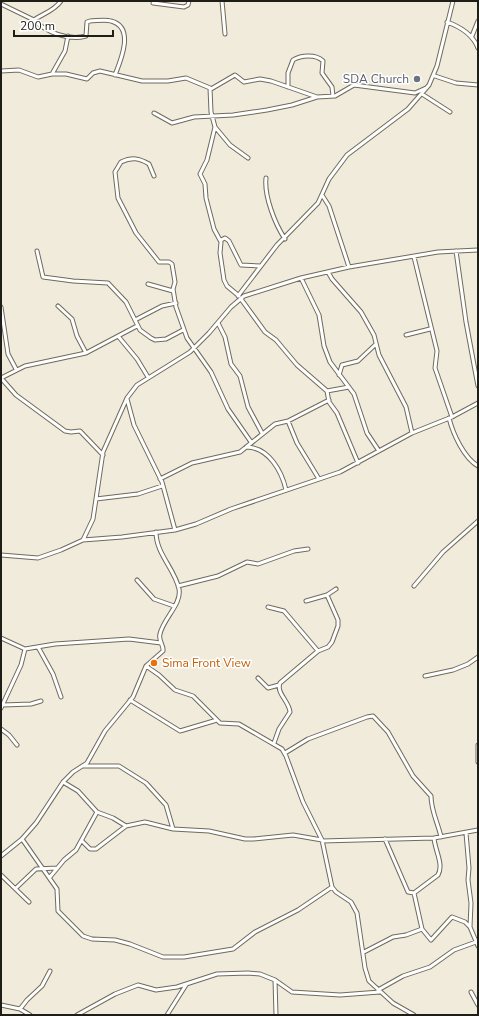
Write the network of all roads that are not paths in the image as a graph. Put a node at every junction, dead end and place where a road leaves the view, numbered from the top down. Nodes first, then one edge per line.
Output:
1 (61, 1) edge
2 (190, 1) edge
3 (222, 1) edge
4 (452, 1) edge
5 (153, 3) dead end
6 (1, 4) edge
7 (34, 20) junction
8 (478, 21) edge
9 (447, 22) junction
10 (225, 34) dead end
11 (68, 36) junction
12 (472, 36) junction
13 (478, 48) edge
14 (1, 71) edge
15 (52, 74) junction
16 (115, 75) junction
17 (435, 76) junction
18 (478, 85) edge
19 (288, 87) junction
20 (427, 88) junction
21 (211, 89) junction
22 (422, 94) junction
23 (333, 96) junction
24 (317, 97) junction
25 (450, 112) dead end
26 (154, 113) dead end
27 (212, 115) junction
28 (215, 127) junction
29 (248, 158) dead end
30 (154, 176) dead end
31 (266, 178) dead end
32 (322, 195) junction
33 (285, 239) junction
34 (220, 240) junction
35 (478, 250) edge
36 (36, 251) dead end
37 (456, 251) junction
38 (414, 257) junction
39 (260, 266) junction
40 (349, 267) junction
41 (328, 272) junction
42 (301, 278) junction
43 (148, 284) dead end
44 (173, 291) junction
45 (240, 297) junction
46 (176, 303) junction
47 (58, 306) dead end
48 (1, 307) edge
49 (135, 320) junction
50 (218, 323) junction
51 (137, 326) junction
52 (430, 329) junction
53 (184, 330) junction
54 (406, 335) dead end
55 (118, 336) junction
56 (376, 344) junction
57 (194, 348) junction
58 (86, 353) junction
59 (16, 369) junction
60 (339, 376) junction
61 (148, 377) junction
62 (1, 378) edge
63 (478, 386) edge
64 (349, 387) junction
65 (327, 391) junction
66 (127, 398) junction
67 (329, 400) junction
68 (478, 403) edge
69 (450, 418) junction
70 (288, 421) junction
71 (262, 433) junction
72 (412, 433) junction
73 (251, 442) junction
74 (246, 447) junction
75 (379, 451) junction
76 (103, 455) junction
77 (358, 463) junction
78 (478, 466) edge
79 (160, 479) junction
80 (318, 479) junction
81 (162, 486) junction
82 (286, 490) junction
83 (96, 499) junction
84 (478, 521) edge
85 (175, 530) junction
86 (156, 532) junction
87 (83, 540) junction
88 (308, 549) dead end
89 (1, 555) edge
90 (137, 580) dead end
91 (178, 586) junction
92 (414, 586) dead end
93 (336, 589) dead end
94 (327, 595) junction
95 (306, 601) dead end
96 (174, 606) junction
97 (268, 607) dead end
98 (1, 638) edge
99 (161, 643) junction
100 (38, 647) junction
101 (25, 649) junction
102 (318, 651) junction
103 (478, 657) edge
104 (146, 666) junction
105 (425, 676) dead end
106 (258, 678) dead end
107 (279, 685) junction
108 (2, 695) edge
109 (7, 696) junction
110 (62, 697) dead end
111 (130, 700) junction
112 (41, 701) dead end
113 (2, 706) edge
114 (217, 720) junction
115 (1, 729) edge
116 (274, 743) junction
117 (17, 745) dead end
118 (478, 745) edge
119 (285, 753) junction
120 (478, 762) edge
121 (84, 766) junction
122 (63, 782) junction
123 (97, 812) junction
124 (126, 826) junction
125 (173, 829) junction
126 (478, 830) edge
127 (466, 832) junction
128 (441, 837) junction
129 (434, 838) junction
130 (22, 839) junction
131 (385, 839) junction
132 (82, 841) junction
133 (322, 841) junction
134 (1, 856) edge
135 (42, 868) junction
136 (57, 868) junction
137 (1, 876) edge
138 (50, 877) junction
139 (332, 887) junction
140 (16, 888) junction
141 (414, 893) junction
142 (29, 902) dead end
143 (470, 927) junction
144 (422, 929) junction
145 (476, 942) junction
146 (478, 946) edge
147 (364, 952) junction
148 (50, 971) dead end
149 (275, 980) junction
150 (186, 984) junction
151 (379, 991) junction
152 (471, 992) dead end
153 (1, 1005) edge
154 (478, 1005) edge
155 (20, 1010) junction
156 (30, 1015) edge
157 (77, 1015) edge
158 (166, 1015) edge
159 (276, 1015) edge
160 (414, 1015) edge

1 - 7 street
2 - 5 street
3 - 10 street
4 - 9 street
6 - 7 street
7 - 11 street
8 - 12 street
9 - 12 street
9 - 17 street
11 - 15 street
11 - 16 street
12 - 13 street
14 - 15 street
15 - 16 street
16 - 21 street
17 - 18 street
17 - 20 street
19 - 21 street
19 - 23 street
19 - 24 street
20 - 22 street
20 - 23 street
21 - 27 street
22 - 25 street
22 - 32 street
23 - 24 street
24 - 27 street
26 - 27 street
27 - 28 street
28 - 29 street
28 - 34 street
30 - 44 street
31 - 33 street
32 - 33 street
32 - 40 street
33 - 39 street
34 - 39 street
34 - 45 street
35 - 37 street
36 - 49 street
37 - 38 street
37 - 63 street
38 - 40 street
38 - 52 street
39 - 45 street
40 - 41 street
41 - 42 street
41 - 56 street
42 - 45 street
42 - 60 street
43 - 44 street
44 - 46 street
45 - 50 street
45 - 65 street
46 - 49 street
46 - 53 street
47 - 58 street
48 - 59 street
49 - 51 street
50 - 57 street
50 - 71 street
51 - 53 street
51 - 55 street
52 - 54 street
52 - 69 street
53 - 57 street
55 - 58 street
55 - 61 street
56 - 60 street
56 - 72 street
57 - 61 street
57 - 73 street
58 - 59 street
59 - 62 street
60 - 64 street
61 - 66 street
62 - 76 street
64 - 65 street
64 - 75 street
65 - 67 street
66 - 76 street
66 - 79 street
67 - 70 street
67 - 77 street
68 - 69 street
69 - 72 street
69 - 78 street
70 - 71 street
70 - 80 street
71 - 73 street
72 - 75 street
73 - 74 street
74 - 79 street
74 - 82 street
75 - 77 street
76 - 83 street
77 - 80 street
79 - 81 street
80 - 82 street
81 - 83 street
81 - 85 street
82 - 85 street
83 - 87 street
84 - 92 street
85 - 86 street
86 - 87 street
86 - 91 street
87 - 89 street
88 - 91 street
90 - 96 street
91 - 96 street
93 - 94 street
94 - 95 street
94 - 102 street
96 - 99 street
97 - 102 street
98 - 101 street
99 - 100 street
99 - 104 street
100 - 101 street
100 - 110 street
101 - 109 street
102 - 107 street
103 - 105 street
104 - 111 street
104 - 114 street
106 - 107 street
107 - 116 street
108 - 109 street
109 - 113 street
111 - 114 street
111 - 121 street
112 - 113 street
114 - 116 street
115 - 117 street
116 - 119 street
118 - 120 street
119 - 128 street
119 - 133 street
121 - 122 street
121 - 125 street
122 - 123 street
122 - 130 street
123 - 124 street
123 - 132 street
124 - 125 street
124 - 132 street
125 - 133 street
126 - 127 street
127 - 128 street
127 - 143 street
128 - 129 street
129 - 131 street
129 - 141 street
130 - 134 street
130 - 135 street
131 - 133 street
131 - 141 street
132 - 136 street
133 - 139 street
135 - 136 street
135 - 138 street
135 - 140 street
136 - 138 street
137 - 140 street
138 - 139 street
139 - 147 street
140 - 142 street
141 - 144 street
143 - 144 street
143 - 145 street
144 - 147 street
145 - 146 street
145 - 151 street
147 - 151 street
148 - 155 street
149 - 150 street
149 - 151 street
149 - 159 street
150 - 157 street
150 - 158 street
151 - 160 street
152 - 154 street
153 - 155 street
155 - 156 street

